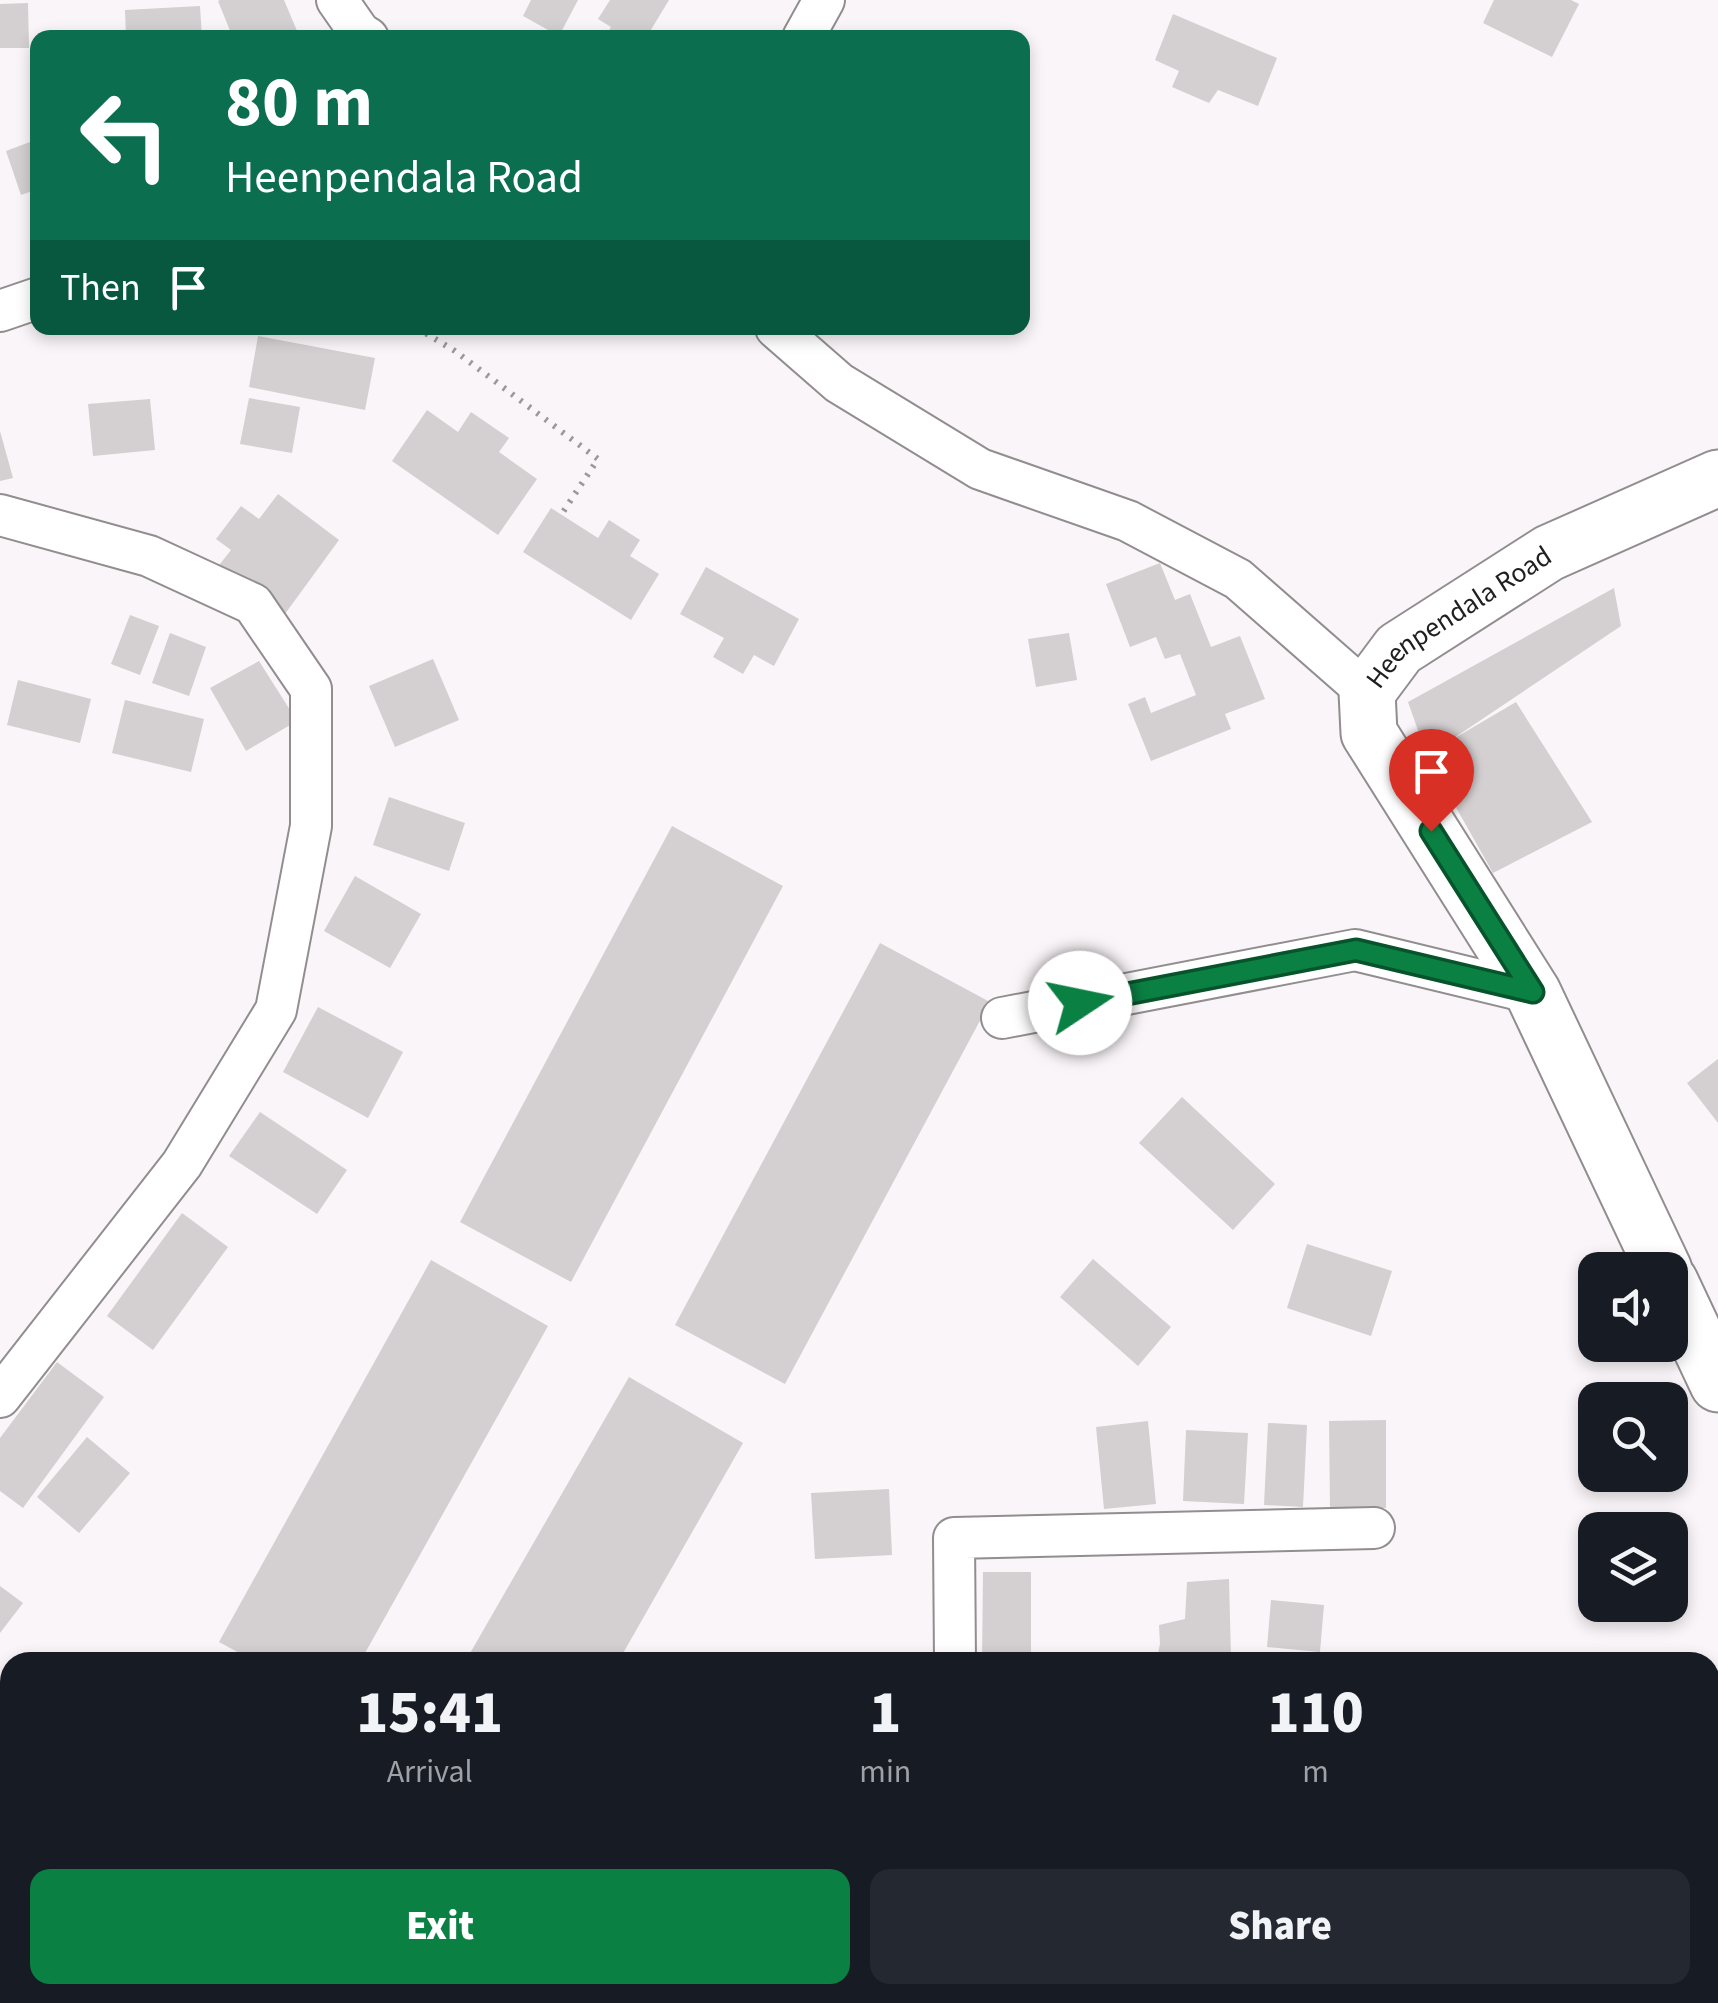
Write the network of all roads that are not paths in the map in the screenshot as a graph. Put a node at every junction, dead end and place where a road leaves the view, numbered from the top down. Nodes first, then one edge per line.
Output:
1 (337, 0) edge
2 (824, 0) edge
3 (357, 30) edge
4 (807, 30) edge
5 (30, 301) edge
6 (0, 311) edge
7 (784, 335) edge
8 (1718, 478) edge
9 (0, 516) edge
10 (1366, 692) junction
11 (1533, 992) junction
12 (1002, 1018) dead end
13 (1656, 1252) edge
14 (1688, 1320) edge
15 (1718, 1384) edge
16 (0, 1397) edge
17 (1374, 1528) dead end
18 (954, 1652) edge

1 - 3 street
2 - 4 street
5 - 6 street
7 - 10 street
8 - 10 street, Heenpendala Road
9 - 16 street
10 - 11 street, Heenpendala Road
11 - 12 street
11 - 13 street, Heenpendala Road
14 - 15 street
17 - 18 street

